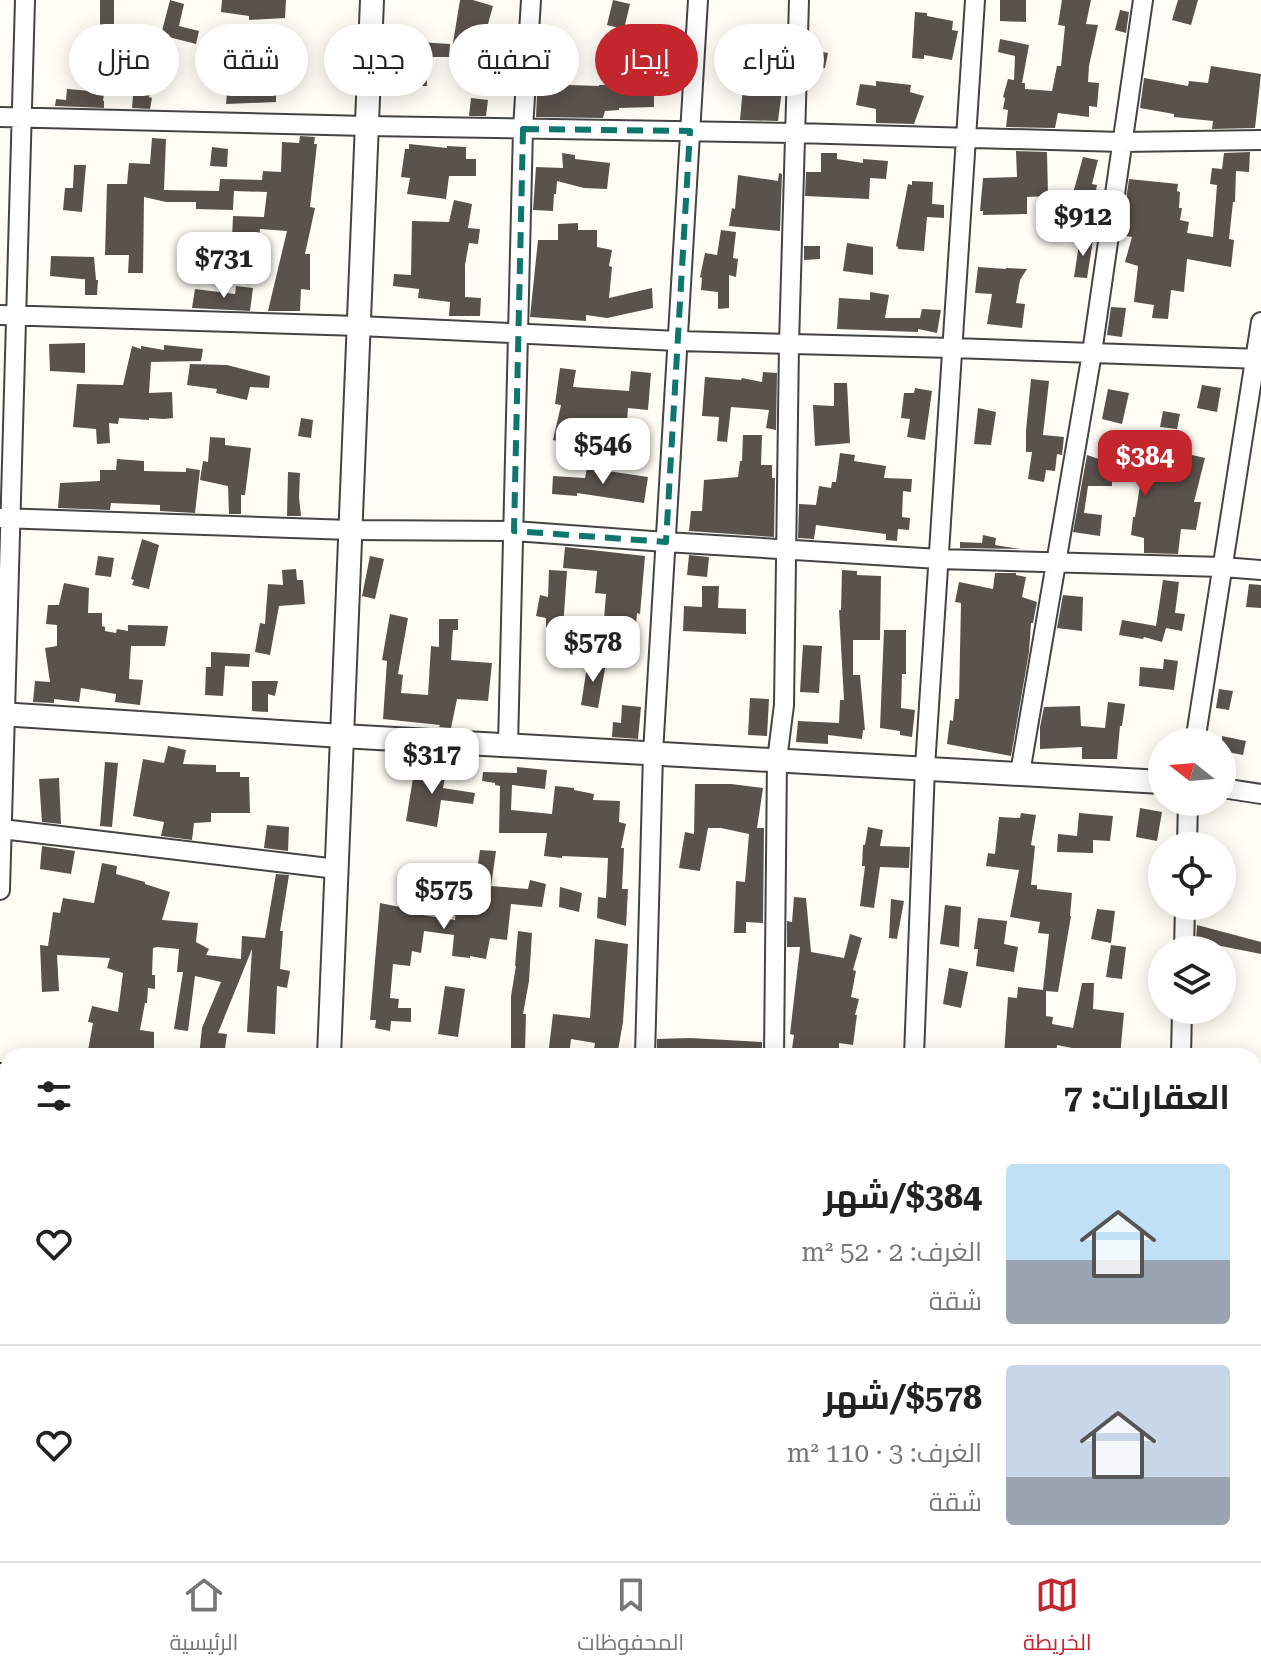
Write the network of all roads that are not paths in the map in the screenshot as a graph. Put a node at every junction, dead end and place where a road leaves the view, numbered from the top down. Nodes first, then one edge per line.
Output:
1 (25, 0) edge
2 (372, 0) edge
3 (531, 0) edge
4 (698, 0) edge
5 (799, 0) edge
6 (975, 0) edge
7 (1143, 0) edge
8 (0, 117) edge
9 (22, 117) junction
10 (367, 126) junction
11 (523, 129) junction
12 (690, 131) junction
13 (795, 133) junction
14 (966, 138) junction
15 (1261, 140) edge
16 (1122, 142) junction
17 (8, 316) edge
18 (1261, 322) edge
19 (359, 326) junction
20 (518, 334) junction
21 (678, 341) junction
22 (789, 344) junction
23 (953, 348) junction
24 (1092, 353) junction
25 (1258, 359) edge
26 (5, 518) edge
27 (351, 530) junction
28 (514, 531) junction
29 (666, 542) junction
30 (786, 548) junction
31 (939, 559) junction
32 (1056, 562) junction
33 (1223, 567) junction
34 (1261, 570) edge
35 (2, 714) edge
36 (1197, 728) edge
37 (342, 736) junction
38 (508, 745) junction
39 (653, 753) junction
40 (777, 760) junction
41 (925, 767) junction
42 (1020, 773) junction
43 (1148, 781) edge
44 (1236, 790) edge
45 (1261, 794) edge
46 (2, 829) edge
47 (337, 869) junction
48 (0, 890) edge
49 (1182, 1024) edge
50 (329, 1048) edge
51 (645, 1048) edge
52 (774, 1048) edge
53 (914, 1048) edge
54 (1181, 1048) edge

1 - 9 street
2 - 10 street
3 - 11 street
4 - 12 street
5 - 13 street
6 - 14 street
7 - 16 street
8 - 9 street
9 - 10 street
9 - 17 street
10 - 11 street
10 - 19 street
11 - 12 street
11 - 20 street
12 - 13 street
12 - 21 street
13 - 14 street
13 - 22 street
14 - 16 street
14 - 23 street
15 - 16 street
16 - 24 street
17 - 19 street
17 - 26 street
18 - 25 street
19 - 20 street
19 - 27 street
20 - 21 street
20 - 28 street
21 - 22 street
21 - 29 street
22 - 23 street
22 - 30 street
23 - 24 street
23 - 31 street
24 - 25 street
24 - 32 street
25 - 33 street
26 - 27 street
26 - 35 street
27 - 28 street
27 - 37 street
28 - 29 street
28 - 38 street
29 - 30 street
29 - 39 street
30 - 31 street
30 - 40 street
31 - 32 street
31 - 41 street
32 - 33 street
32 - 42 street
33 - 34 street
33 - 36 street
35 - 37 street
35 - 46 street
37 - 38 street
37 - 47 street
38 - 39 street
39 - 40 street
39 - 51 street
40 - 41 street
40 - 52 street
41 - 42 street
41 - 53 street
42 - 43 street
44 - 45 street
46 - 47 street
46 - 48 street
47 - 50 street
49 - 54 street

